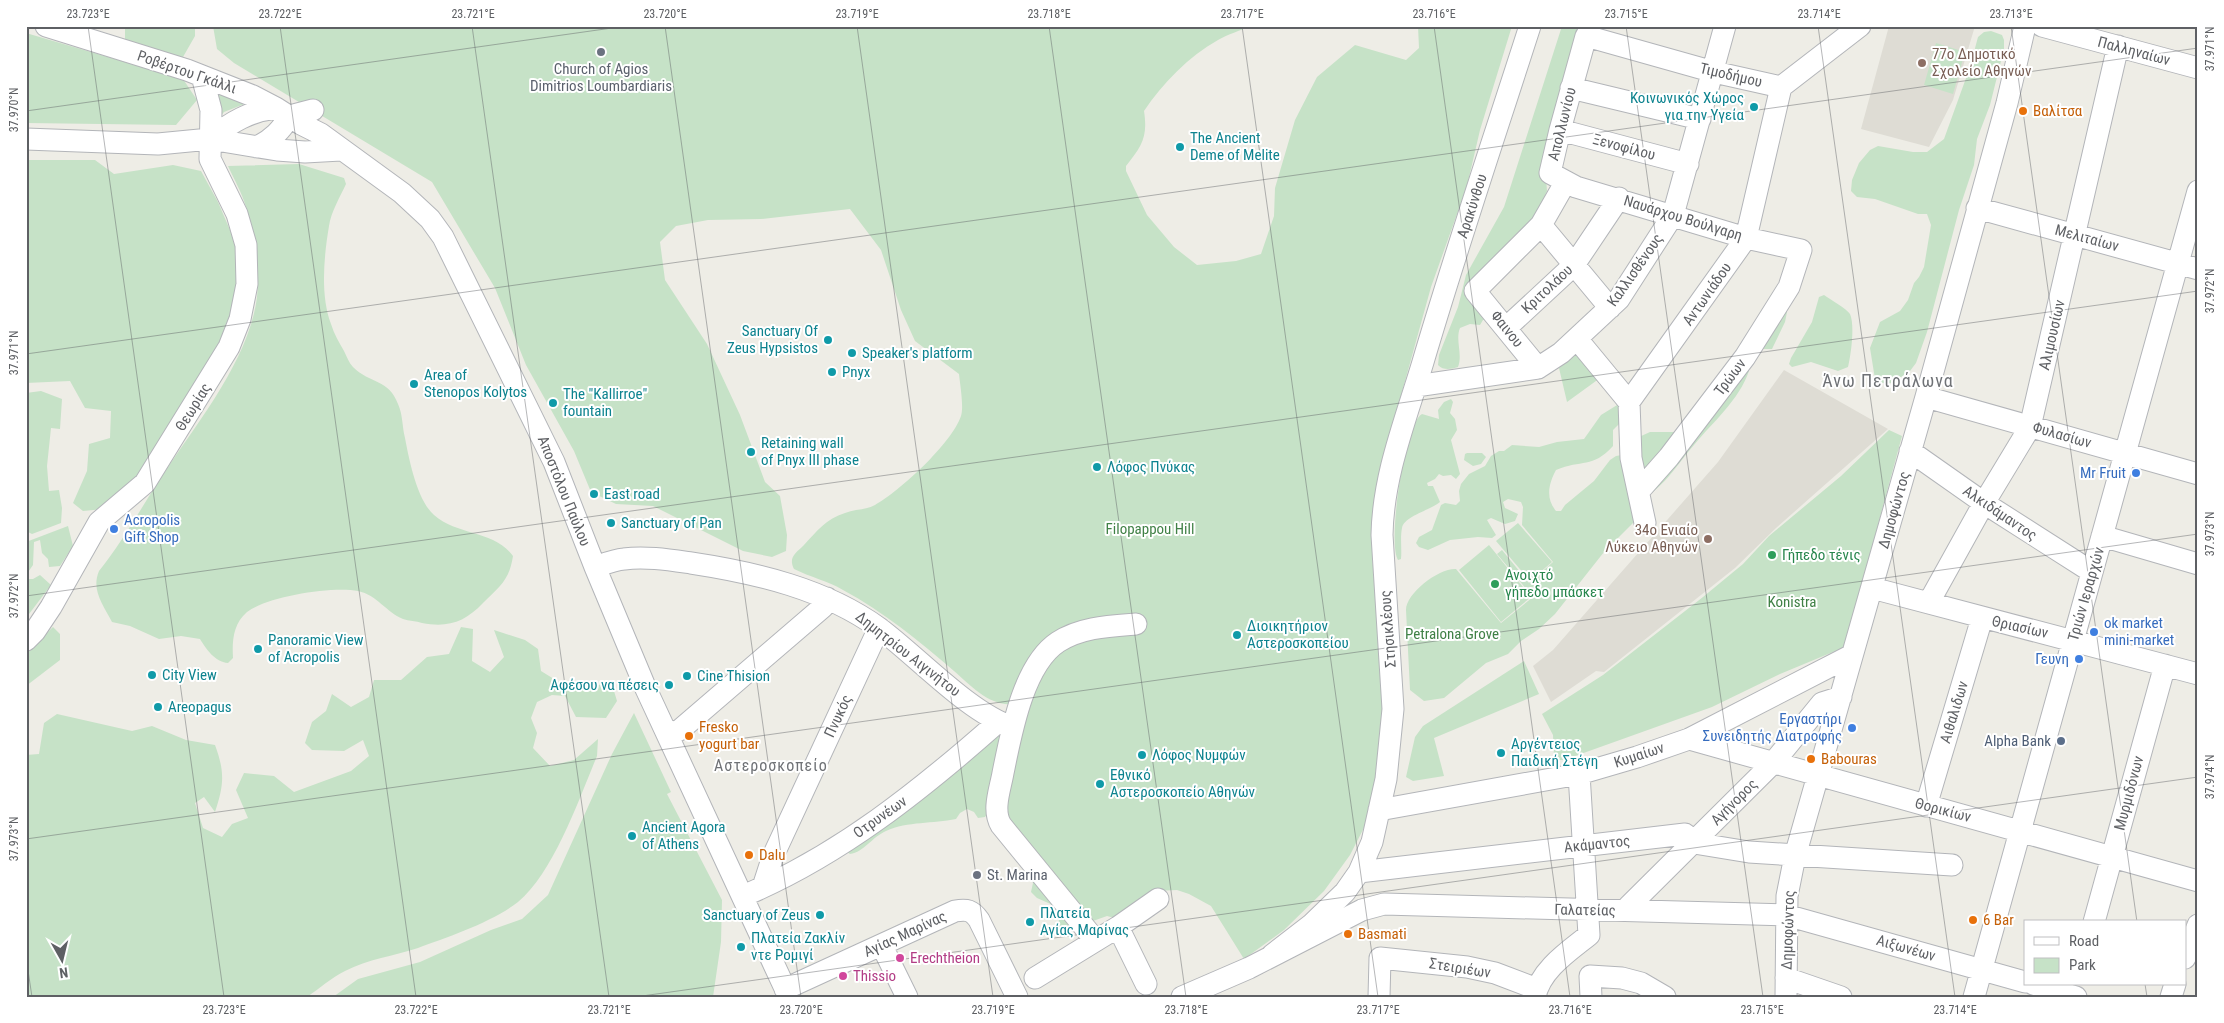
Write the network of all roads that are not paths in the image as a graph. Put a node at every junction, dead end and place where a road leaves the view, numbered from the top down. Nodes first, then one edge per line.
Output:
1 (46, 26) edge
2 (1530, 26) edge
3 (1725, 26) edge
4 (1860, 26) edge
5 (2025, 26) edge
6 (2042, 26) edge
7 (1586, 36) joint
8 (2118, 46) junction
9 (2198, 68) edge
10 (1714, 72) junction
11 (202, 76) junction
12 (1781, 86) junction
13 (1571, 88) junction
14 (313, 110) dead end
15 (283, 112) junction
16 (1700, 119) junction
17 (1560, 130) junction
18 (321, 134) joint
19 (26, 139) edge
20 (210, 139) junction
21 (258, 147) junction
22 (341, 150) junction
23 (1688, 164) junction
24 (1565, 183) junction
25 (2198, 191) edge
26 (1619, 198) junction
27 (1977, 208) junction
28 (1673, 215) junction
29 (1540, 225) junction
30 (2075, 235) junction
31 (1746, 238) junction
32 (1801, 250) joint
33 (1574, 265) junction
34 (2188, 266) edge
35 (1475, 290) joint
36 (1610, 308) junction
37 (1506, 328) junction
38 (1577, 339) junction
39 (1538, 368) junction
40 (1416, 386) junction
41 (1926, 397) junction
42 (1629, 402) junction
43 (2030, 426) junction
44 (1910, 451) junction
45 (2125, 453) junction
46 (2198, 474) edge
47 (1639, 491) junction
48 (1984, 503) junction
49 (1646, 523) dead end
50 (2102, 536) junction
51 (2198, 564) edge
52 (601, 565) junction
53 (2092, 572) junction
54 (1872, 588) junction
55 (827, 598) junction
56 (1930, 602) junction
57 (1982, 618) junction
58 (1136, 624) dead end
59 (879, 628) junction
60 (26, 640) edge
61 (2073, 640) junction
62 (1852, 655) junction
63 (2165, 665) junction
64 (2198, 674) edge
65 (1841, 697) junction
66 (1005, 725) junction
67 (672, 734) junction
68 (1689, 739) junction
69 (1773, 763) junction
70 (1579, 774) junction
71 (1818, 776) junction
72 (1926, 806) junction
73 (1379, 810) junction
74 (2020, 831) junction
75 (1694, 843) junction
76 (1584, 845) junction
77 (1795, 856) junction
78 (2112, 858) junction
79 (1952, 865) dead end
80 (1359, 872) junction
81 (2198, 881) edge
82 (752, 892) junction
83 (1158, 899) dead end
84 (1588, 910) junction
85 (1629, 911) junction
86 (1786, 915) junction
87 (2095, 920) edge
88 (2198, 925) edge
89 (1118, 927) junction
90 (1095, 940) junction
91 (882, 946) junction
92 (2186, 955) edge
93 (1272, 956) junction
94 (1981, 969) junction
95 (1034, 978) dead end
96 (2024, 982) edge
97 (1146, 984) dead end
98 (1591, 986) edge
99 (2042, 986) edge
100 (1786, 987) edge
101 (790, 992) edge
102 (1536, 993) edge
103 (2074, 993) edge
104 (1660, 996) edge
105 (907, 997) edge
106 (1017, 997) edge
107 (1182, 997) edge
108 (1379, 997) edge
109 (1841, 997) edge
110 (1974, 997) edge

1 - 11 street, Ροβέρτου Γκάλλι
2 - 40 street, Αρακύνθου
3 - 10 street, Καλλισθένους
4 - 12 street, Τιμοδήμου
5 - 27 street, Δημοφώντος
6 - 8 street, Παλληναίων
7 - 10 street, Τιμοδήμου
7 - 13 street, Απολλωνίου
8 - 9 street, Παλληναίων
8 - 30 street, Αλιμουσίων
10 - 12 street, Τιμοδήμου
10 - 16 street, Καλλισθένους
11 - 15 street, Ροβέρτου Γκάλλι
11 - 20 street, Θεωρίας
12 - 31 street, Αντωνιάδου
13 - 16 street
13 - 17 street, Απολλωνίου
14 - 15 street
15 - 18 street, Ροβέρτου Γκάλλι
15 - 20 street
15 - 21 street
16 - 23 street, Καλλισθένους
17 - 23 street, Ξενοφίλου
17 - 24 street, Απολλωνίου
18 - 22 street, Αποστόλου Παύλου
19 - 20 street
20 - 21 street
20 - 60 street, Θεωρίας
21 - 22 street
22 - 52 street, Αποστόλου Παύλου
23 - 28 street, Καλλισθένους
24 - 26 street, Ναυάρχου Βούλγαρη
24 - 29 street, Απολλωνίου
25 - 34 street, Τριών Ιεραρχών
26 - 28 street, Ναυάρχου Βούλγαρη
26 - 33 street, Κριτολάου
27 - 30 street, Μελιταίων
27 - 41 street, Δημοφώντος
28 - 31 street, Ναυάρχου Βούλγαρη
28 - 36 street, Καλλισθένους
29 - 33 street
29 - 35 street, Απολλωνίου
30 - 34 street, Μελιταίων
30 - 43 street, Αλιμουσίων
31 - 32 street, Ναυάρχου Βούλγαρη
31 - 42 street, Αντωνιάδου
32 - 47 street, Τρώων
33 - 36 street
33 - 37 street, Κριτολάου
34 - 45 street, Τριών Ιεραρχών
35 - 37 street, Φαινου
36 - 38 street, Καλλισθένους
37 - 39 street, Φαινου
38 - 39 street, Καλλισθένους
38 - 42 street
39 - 40 street, Καλλισθένους
40 - 73 street, Στησικλέους
41 - 43 street, Φυλασίων
41 - 44 street, Δημοφώντος
42 - 47 street
43 - 45 street, Φυλασίων
43 - 48 street, Αλιμουσίων
44 - 48 street, Αλκιδάμαντος
44 - 54 street, Δημοφώντος
45 - 46 street, Φυλασίων
45 - 50 street, Τριών Ιεραρχών
47 - 49 street
48 - 53 street, Αλκιδάμαντος
48 - 56 street, Αλιμουσίων
50 - 51 street
50 - 53 street, Τριών Ιεραρχών
52 - 55 street, Δημητρίου Αιγινήτου
52 - 67 street, Αποστόλου Παύλου
53 - 61 street, Τριών Ιεραρχών
54 - 56 street, Θριασίων
54 - 62 street, Δημοφώντος
55 - 59 street, Δημητρίου Αιγινήτου
55 - 67 street
56 - 57 street, Θριασίων
57 - 61 street, Θριασίων
57 - 72 street, Αιθαλιδων
58 - 66 street
59 - 66 street, Δημητρίου Αιγινήτου
59 - 82 street, Πνυκός
61 - 63 street, Θριασίων
61 - 74 street, Τριών Ιεραρχών
62 - 65 street, Δημοφώντος
62 - 68 street, Κυμαίων
63 - 64 street, Θριασίων
63 - 78 street, Μυρμιδόνων
65 - 69 street, Αγήνορος
65 - 71 street, Δημοφώντος
66 - 82 street, Οτρυνέων
66 - 90 street
67 - 82 street, Αποστόλου Παύλου
68 - 69 street, Θορικίων
68 - 70 street, Κυμαίων
69 - 71 street, Θορικίων
69 - 75 street, Αγήνορος
70 - 73 street, Κυμαίων
70 - 76 street
71 - 72 street, Θορικίων
71 - 77 street, Δημοφώντος
72 - 74 street, Θορικίων
73 - 80 street, Στησικλέους
74 - 78 street, Θορικίων
74 - 94 street, Τριών Ιεραρχών
75 - 76 street, Ακάμαντος
75 - 77 street, Ακάμαντος
75 - 85 street, Αγήνορος
76 - 80 street, Ακάμαντος
76 - 84 street
77 - 79 street, Ακάμαντος
77 - 86 street, Δημοφώντος
78 - 81 street, Θορικίων
78 - 87 street, Μυρμιδόνων
80 - 93 street
82 - 101 street, Αποστόλου Παύλου
83 - 89 street
84 - 85 street, Γαλατείας
84 - 93 street, Γαλατείας
84 - 102 street
85 - 86 street, Γαλατείας
86 - 94 street, Αιξωνέων
86 - 100 street, Δημοφώντος
88 - 92 street
89 - 90 street
89 - 97 street
90 - 95 street
91 - 101 street, Αγίας Μαρίνας
91 - 105 street
91 - 106 street, Αγίας Μαρίνας
93 - 107 street
94 - 96 street, Αιξωνέων
94 - 110 street, Τριών Ιεραρχών
98 - 104 street
99 - 103 street
100 - 109 street
102 - 108 street, Στειριέων

